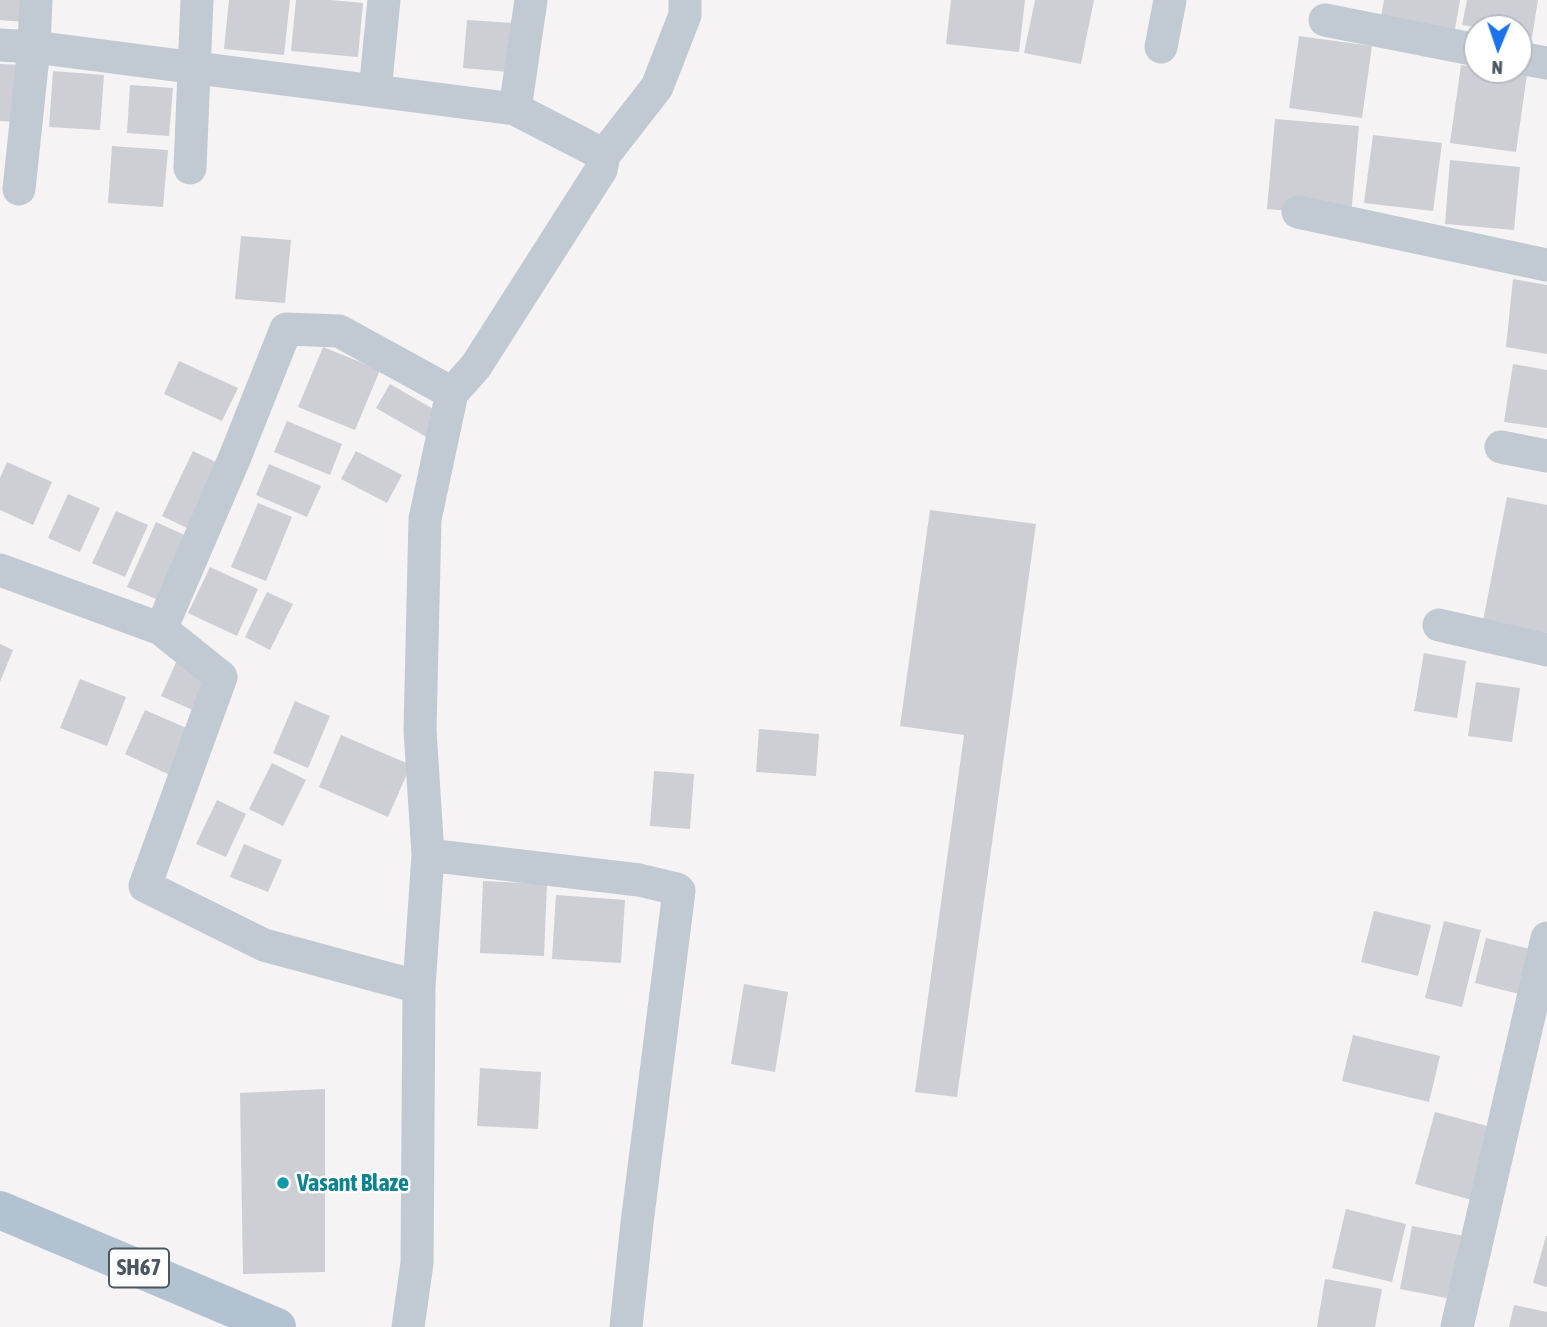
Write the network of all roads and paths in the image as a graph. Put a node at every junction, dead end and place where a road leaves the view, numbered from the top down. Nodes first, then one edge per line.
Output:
1 (36, 0) edge
2 (197, 0) edge
3 (384, 0) edge
4 (531, 0) edge
5 (685, 0) edge
6 (1170, 0) edge
7 (1325, 20) dead end
8 (0, 45) edge
9 (34, 47) junction
10 (1161, 47) dead end
11 (1463, 47) edge
12 (194, 68) junction
13 (375, 91) junction
14 (515, 109) junction
15 (604, 155) junction
16 (190, 168) dead end
17 (19, 190) dead end
18 (1298, 212) dead end
19 (1547, 265) edge
20 (452, 393) junction
21 (1501, 447) dead end
22 (1547, 456) edge
23 (0, 570) edge
24 (1439, 625) dead end
25 (161, 629) junction
26 (1547, 650) edge
27 (429, 855) junction
28 (1547, 937) edge
29 (419, 987) junction
30 (0, 1210) edge
31 (277, 1327) edge
32 (408, 1327) edge
33 (626, 1327) edge
34 (1457, 1327) edge

1 - 9 street
2 - 12 street
3 - 13 street
4 - 14 street
5 - 15 street
6 - 10 street
7 - 11 street
8 - 9 street
9 - 12 street
9 - 17 street
12 - 13 street
12 - 16 street
13 - 14 street
14 - 15 street
15 - 20 street
18 - 19 street
20 - 25 street
20 - 27 street
21 - 22 street
23 - 25 street
24 - 26 street
25 - 29 street
27 - 29 street
27 - 33 street
28 - 34 street
29 - 32 street
30 - 31 main road, SH67

